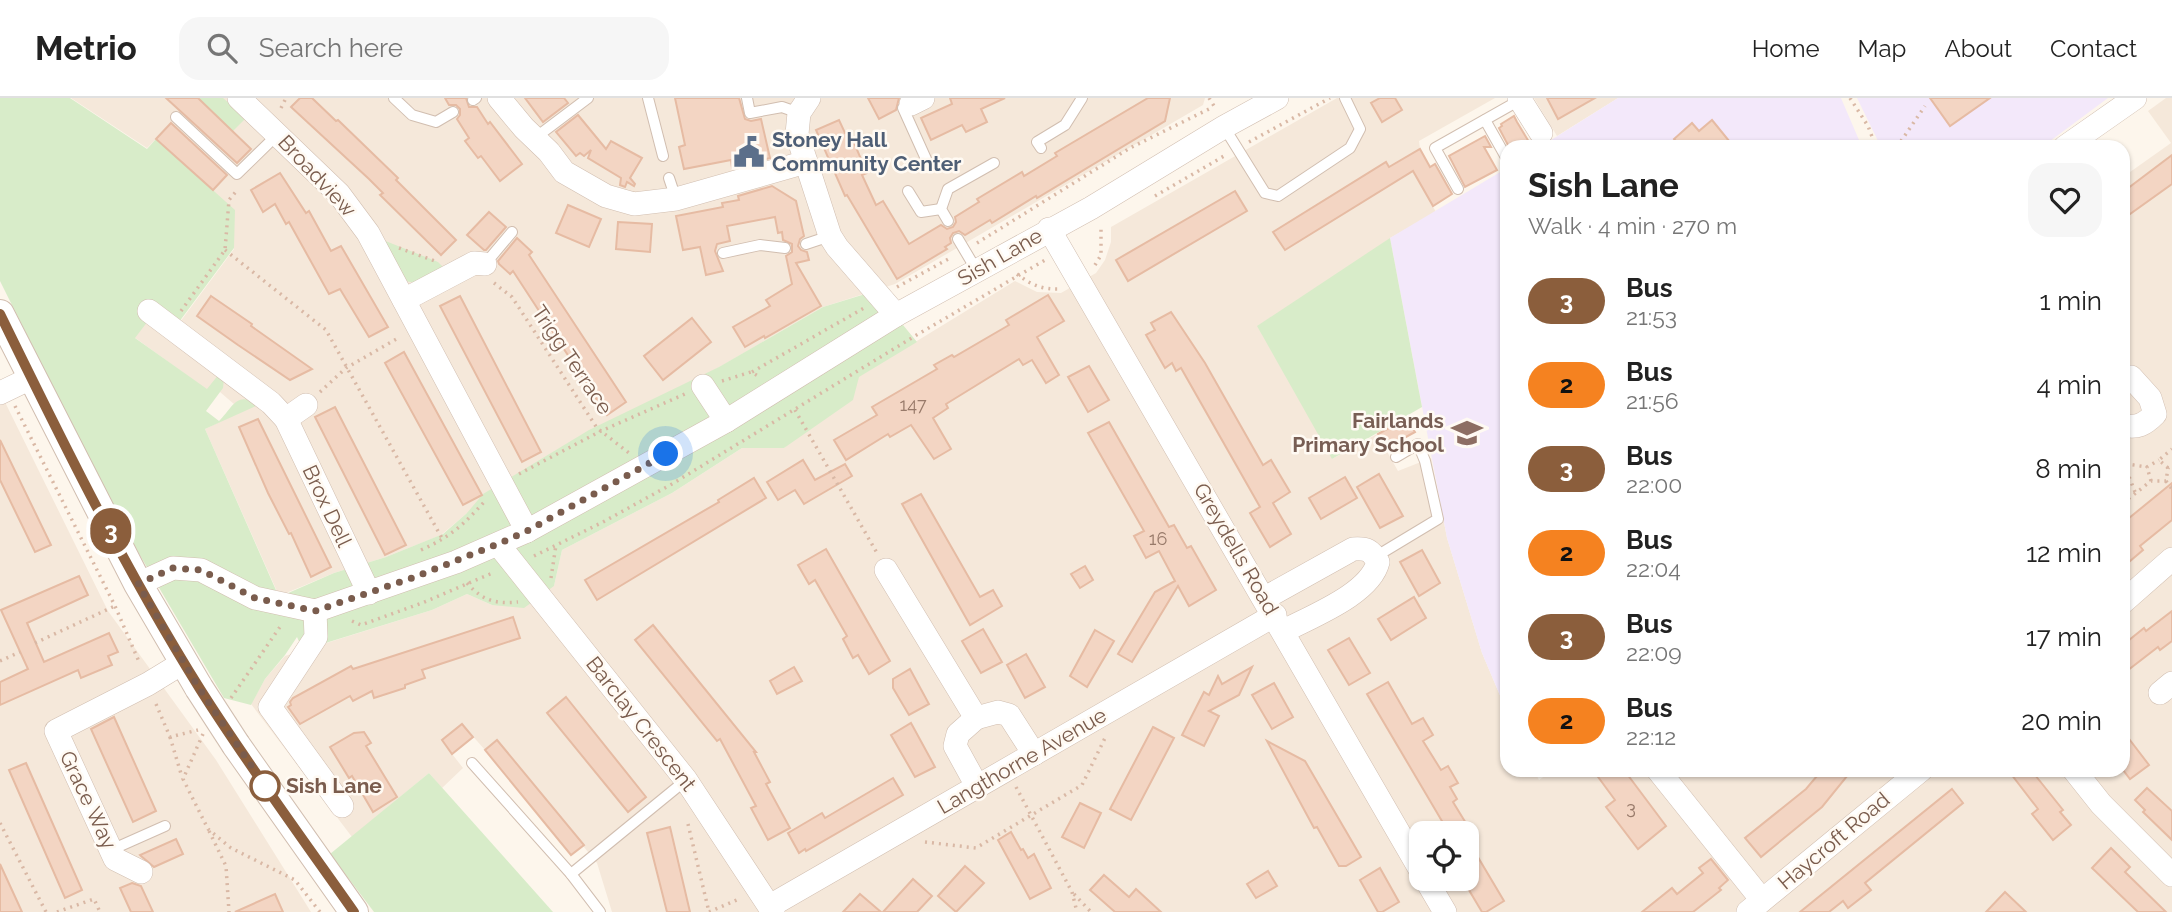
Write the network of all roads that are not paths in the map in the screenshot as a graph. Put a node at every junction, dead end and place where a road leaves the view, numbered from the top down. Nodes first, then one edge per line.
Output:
1 (394, 98) edge
2 (499, 98) edge
3 (589, 98) edge
4 (648, 98) edge
5 (747, 98) edge
6 (1082, 98) edge
7 (1277, 98) edge
8 (1345, 98) edge
9 (2134, 98) edge
10 (1520, 99) edge
11 (917, 101) edge
12 (256, 103) edge
13 (1237, 104) edge
14 (804, 105) edge
15 (453, 112) dead end
16 (176, 117) dead end
17 (1219, 117) junction
18 (1485, 120) junction
19 (1541, 133) dead end
20 (278, 134) junction
21 (535, 138) junction
22 (2075, 140) edge
23 (1500, 147) edge
24 (1041, 148) dead end
25 (663, 156) dead end
26 (926, 159) dead end
27 (806, 162) junction
28 (994, 163) dead end
29 (1458, 189) dead end
30 (908, 191) dead end
31 (941, 209) junction
32 (948, 221) dead end
33 (1049, 229) junction
34 (512, 232) dead end
35 (830, 236) junction
36 (958, 239) dead end
37 (806, 244) dead end
38 (785, 248) dead end
39 (723, 253) dead end
40 (485, 264) joint
41 (976, 271) junction
42 (404, 300) junction
43 (149, 311) dead end
44 (0, 314) edge
45 (896, 316) junction
46 (2130, 377) edge
47 (12, 387) edge
48 (700, 396) road end
49 (306, 405) road end
50 (285, 419) junction
51 (726, 421) junction
52 (2130, 427) edge
53 (1396, 457) dead end
54 (527, 531) junction
55 (498, 544) junction
56 (1375, 557) junction
57 (2172, 559) edge
58 (886, 570) road end
59 (138, 584) junction
60 (369, 593) junction
61 (2130, 596) edge
62 (304, 609) junction
63 (1274, 615) junction
64 (184, 662) junction
65 (976, 718) junction
66 (1034, 754) junction
67 (472, 763) dead end
68 (1663, 777) edge
69 (1912, 777) edge
70 (2080, 777) edge
71 (686, 780) junction
72 (977, 786) junction
73 (342, 806) dead end
74 (165, 826) dead end
75 (111, 850) junction
76 (1409, 850) edge
77 (141, 872) dead end
78 (571, 874) junction
79 (2172, 875) edge
80 (1433, 891) edge
81 (767, 902) edge
82 (1755, 906) edge
83 (354, 912) edge
84 (600, 912) edge
85 (1445, 912) edge

1 - 15 lane
2 - 21 street
3 - 21 lane
4 - 25 lane
5 - 14 lane
6 - 24 lane
7 - 13 street, Sish Lane
8 - 17 lane
9 - 22 street
10 - 18 lane
10 - 19 street
11 - 26 lane
12 - 20 street, Broadview
13 - 17 street, Sish Lane
14 - 27 street
16 - 20 lane
17 - 33 street, Sish Lane
18 - 23 lane
18 - 29 lane
20 - 42 street, Broadview
21 - 27 street
27 - 35 street
28 - 31 lane
30 - 31 lane
31 - 32 lane
33 - 41 street, Sish Lane
33 - 63 street, Greydells Road
34 - 40 lane
35 - 37 lane
35 - 45 street
36 - 41 lane
38 - 39 lane
40 - 42 street
41 - 45 street, Sish Lane
42 - 54 street, Broadview
43 - 50 street, Brox Dell
44 - 47 street
45 - 51 street, Sish Lane
46 - 52 street
47 - 59 street
48 - 51 street
49 - 50 street
50 - 60 street, Brox Dell
51 - 54 street, Sish Lane
53 - 56 lane
54 - 55 street, Sish Lane
55 - 60 street, Sish Lane
55 - 71 street, Barclay Crescent
56 - 63 street
56 - 63 street
57 - 61 street
58 - 65 street
59 - 62 street
59 - 64 street
60 - 62 street, Sish Lane
62 - 73 street
63 - 66 street, Langthorne Avenue
63 - 76 street, Greydells Road
64 - 75 street, Grace Way
64 - 83 street, bridge
65 - 66 street
65 - 72 street
66 - 72 street, Langthorne Avenue
67 - 78 lane
68 - 82 street
69 - 82 street, Haycroft Road
70 - 79 street
71 - 78 lane
71 - 81 street, Barclay Crescent
72 - 81 street, Langthorne Avenue
74 - 75 lane
75 - 77 street, Grace Way
78 - 84 lane
80 - 85 street

